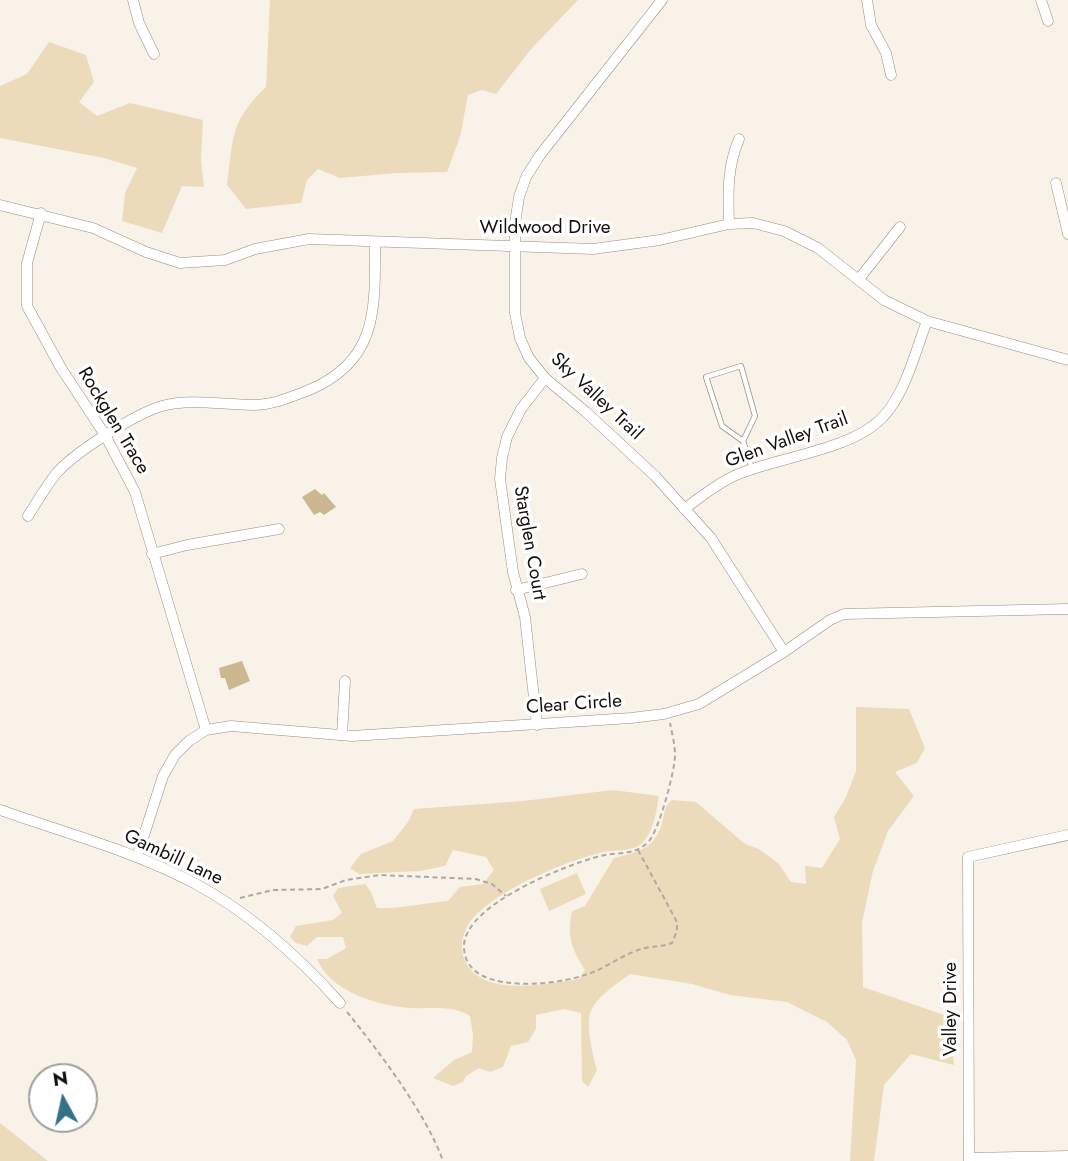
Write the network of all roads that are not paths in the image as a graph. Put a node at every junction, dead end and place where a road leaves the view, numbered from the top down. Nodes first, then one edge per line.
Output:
1 (133, 0) edge
2 (662, 0) edge
3 (867, 0) edge
4 (1041, 0) edge
5 (1048, 22) dead end
6 (154, 54) dead end
7 (891, 75) dead end
8 (739, 139) dead end
9 (1056, 183) dead end
10 (0, 205) edge
11 (41, 213) junction
12 (729, 224) junction
13 (900, 227) dead end
14 (1068, 234) edge
15 (375, 242) junction
16 (515, 246) junction
17 (859, 279) junction
18 (927, 321) junction
19 (1068, 360) edge
20 (545, 378) junction
21 (105, 435) junction
22 (743, 441) junction
23 (752, 470) junction
24 (684, 509) junction
25 (28, 516) dead end
26 (279, 529) dead end
27 (152, 554) junction
28 (582, 574) dead end
29 (516, 590) junction
30 (1068, 609) edge
31 (784, 653) junction
32 (345, 681) dead end
33 (537, 725) junction
34 (206, 730) junction
35 (342, 735) junction
36 (0, 810) edge
37 (1068, 835) edge
38 (137, 857) junction
39 (340, 1003) road end
40 (1068, 1156) edge
41 (969, 1160) edge

1 - 6 street
2 - 16 street, Sky Valley Trail
3 - 7 street
4 - 5 street
8 - 12 street
9 - 14 street
10 - 11 street, Wildwood Drive
11 - 15 street, Wildwood Drive
11 - 21 street, Rockglen Trace
12 - 16 street, Wildwood Drive
12 - 17 street, Wildwood Drive
13 - 17 street
15 - 16 street, Wildwood Drive
15 - 21 street
16 - 20 street, Sky Valley Trail
17 - 18 street, Wildwood Drive
18 - 19 street, Wildwood Drive
18 - 23 street, Glen Valley Trail
20 - 24 street, Sky Valley Trail
20 - 29 street, Starglen Court
21 - 25 street
21 - 27 street, Rockglen Trace
22 - 22 lane
22 - 23 lane
23 - 24 street, Glen Valley Trail
24 - 31 street, Sky Valley Trail
26 - 27 street
27 - 34 street, Rockglen Trace
28 - 29 street
29 - 33 street, Starglen Court
30 - 31 street, Clear Circle
31 - 33 street, Clear Circle
32 - 35 street
33 - 35 street, Clear Circle
34 - 35 street, Clear Circle
34 - 38 street
36 - 38 street, Gambill Lane
37 - 41 street, Valley Drive
38 - 39 street, Gambill Lane
40 - 41 street

